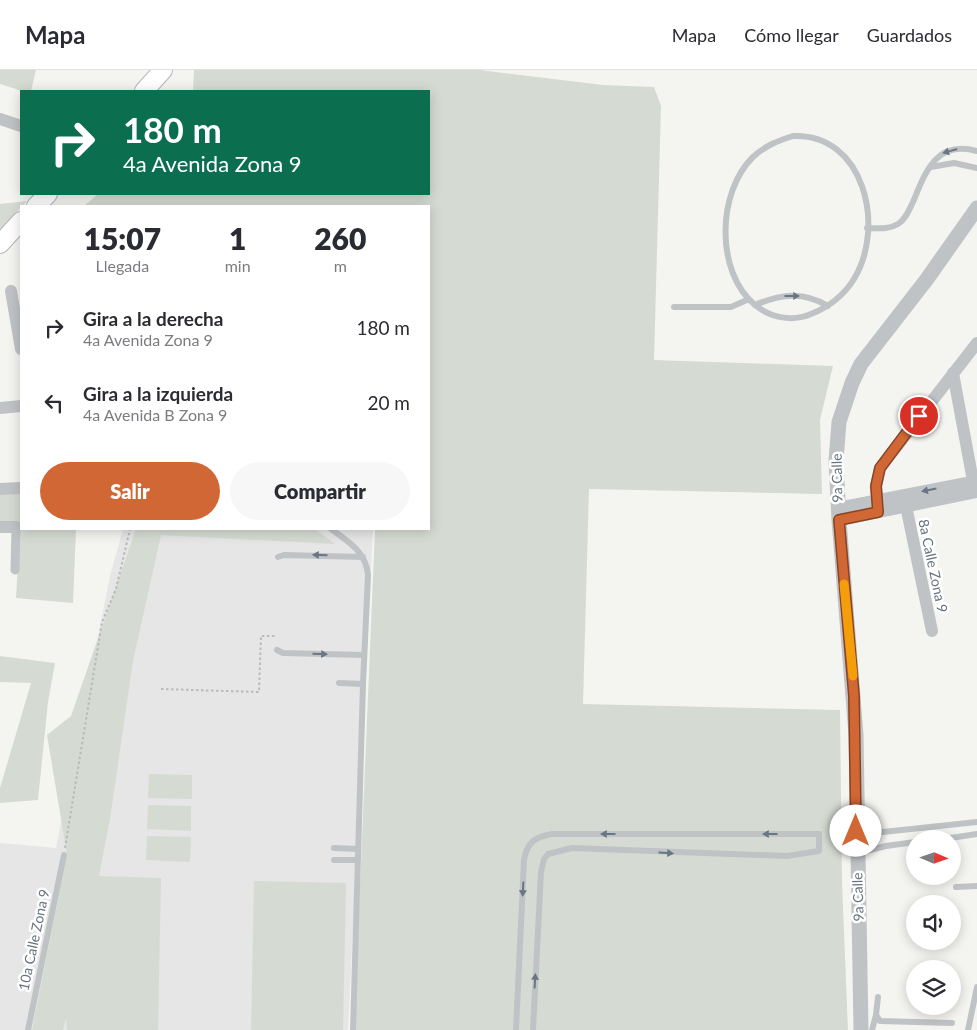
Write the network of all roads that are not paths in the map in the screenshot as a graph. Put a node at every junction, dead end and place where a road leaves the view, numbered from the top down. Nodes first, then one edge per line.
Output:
1 (162, 70) edge
2 (145, 90) edge
3 (0, 119) edge
4 (20, 126) edge
5 (977, 151) edge
6 (930, 167) junction
7 (977, 168) edge
8 (47, 195) edge
9 (37, 205) edge
10 (977, 208) edge
11 (20, 223) edge
12 (867, 228) junction
13 (0, 244) edge
14 (11, 291) dead end
15 (749, 299) junction
16 (755, 305) junction
17 (828, 306) junction
18 (674, 307) dead end
19 (20, 343) edge
20 (977, 343) edge
21 (952, 373) junction
22 (20, 406) edge
23 (0, 408) edge
24 (976, 486) edge
25 (20, 488) edge
26 (0, 489) edge
27 (878, 506) junction
28 (906, 506) junction
29 (838, 514) junction
30 (16, 526) joint
31 (0, 527) edge
32 (332, 530) edge
33 (278, 557) dead end
34 (363, 557) junction
35 (15, 570) dead end
36 (932, 631) dead end
37 (277, 650) dead end
38 (364, 655) junction
39 (339, 683) dead end
40 (363, 684) junction
41 (977, 822) edge
42 (856, 831) junction
43 (977, 834) edge
44 (961, 836) edge
45 (906, 843) edge
46 (334, 848) dead end
47 (358, 849) junction
48 (857, 853) junction
49 (64, 855) road end
50 (334, 860) dead end
51 (357, 860) junction
52 (977, 886) edge
53 (956, 887) dead end
54 (977, 987) edge
55 (878, 997) dead end
56 (876, 1015) junction
57 (952, 1023) dead end
58 (28, 1030) edge
59 (353, 1030) edge
60 (516, 1030) edge
61 (533, 1030) edge
62 (861, 1030) edge
63 (872, 1030) edge
64 (968, 1030) edge

1 - 2 main road
3 - 4 street
5 -> 6 lane
6 - 7 lane
6 - 12 lane
8 - 9 main road
10 - 29 street, 9a Calle
11 - 13 main road
12 - 15 lane
12 - 17 lane
14 - 19 street
15 - 16 lane
15 - 18 lane
16 -> 17 lane
16 - 17 lane
20 - 21 street
21 - 24 street
21 - 27 street
22 - 23 street
24 -> 27 street
24 - 28 street
25 - 26 street
27 - 28 street
27 - 29 street
28 - 36 street, 8a Calle Zona 9
29 - 42 street, 9a Calle
30 - 31 street
30 - 35 street
32 - 34 lane
34 -> 33 lane
34 - 38 lane
37 -> 38 lane
38 - 40 lane
39 - 40 lane
40 - 47 lane
41 - 42 lane
42 - 48 street, 9a Calle
43 - 44 lane
45 - 48 lane
46 - 47 lane
47 - 51 lane
48 - 62 street, 9a Calle
49 - 58 lane, 10a Calle Zona 9
50 - 51 lane
51 - 59 lane
52 - 53 lane
54 - 64 lane
55 - 56 lane
56 - 57 lane
56 - 63 lane
61 -> 60 lane

